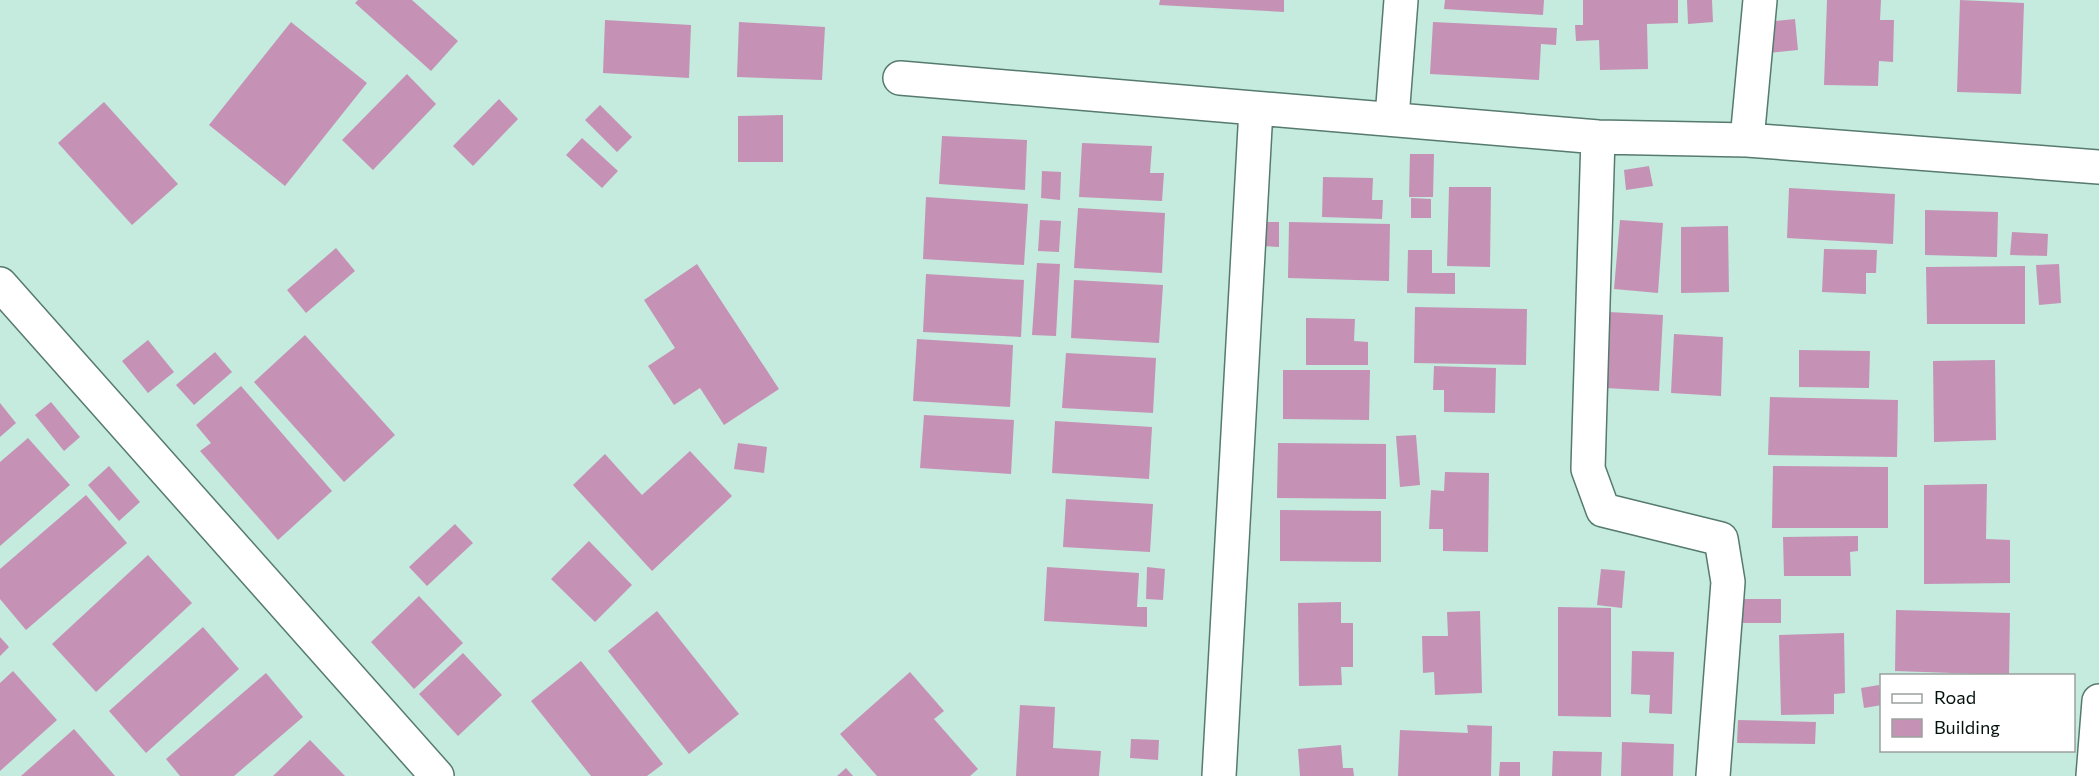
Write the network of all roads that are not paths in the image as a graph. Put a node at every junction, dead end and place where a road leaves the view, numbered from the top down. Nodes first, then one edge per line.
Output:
1 (1401, 0) edge
2 (1760, 0) edge
3 (900, 78) dead end
4 (1256, 109) junction
5 (1392, 118) junction
6 (1598, 137) junction
7 (1747, 140) junction
8 (2099, 167) edge
9 (0, 284) edge
10 (2099, 701) edge
11 (437, 776) edge
12 (1219, 776) edge
13 (1713, 776) edge
14 (2093, 776) edge

1 - 5 street
2 - 7 street
3 - 4 street
4 - 5 street
4 - 12 street
5 - 6 street
6 - 7 street
6 - 13 street
7 - 8 street
9 - 11 street
10 - 14 street

